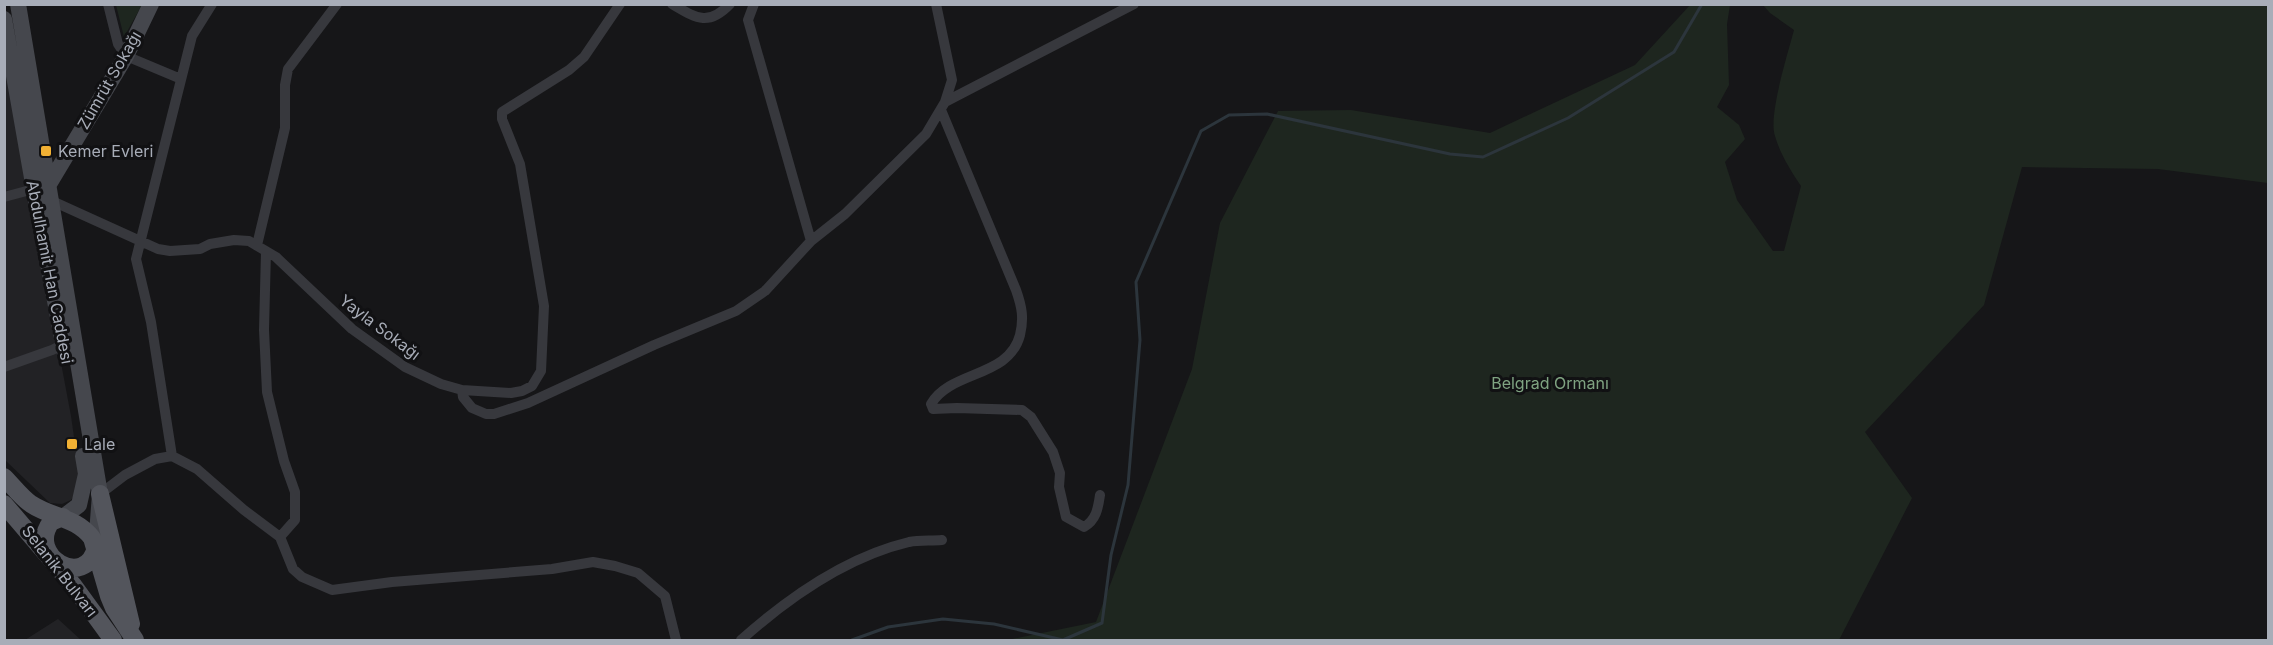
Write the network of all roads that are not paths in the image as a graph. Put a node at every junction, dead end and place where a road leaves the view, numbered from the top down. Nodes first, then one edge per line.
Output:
1 (18, 4) edge
2 (108, 4) edge
3 (151, 4) edge
4 (212, 4) edge
5 (338, 4) edge
6 (620, 4) edge
7 (672, 4) edge
8 (730, 4) edge
9 (754, 4) edge
10 (936, 4) edge
11 (1134, 4) edge
12 (4, 19) edge
13 (126, 56) junction
14 (181, 79) junction
15 (943, 106) junction
16 (44, 192) junction
17 (4, 196) edge
18 (811, 240) junction
19 (141, 243) junction
20 (261, 248) junction
21 (64, 344) junction
22 (4, 367) edge
23 (462, 390) junction
24 (172, 456) junction
25 (4, 477) edge
26 (100, 494) junction
27 (1100, 495) dead end
28 (4, 504) edge
29 (63, 517) junction
30 (280, 537) junction
31 (942, 540) dead end
32 (96, 547) junction
33 (53, 560) junction
34 (113, 640) edge
35 (135, 640) edge
36 (676, 640) edge
37 (741, 640) edge

1 - 16 main road
2 - 13 street
3 - 13 main road, Zümrüt Sokağı
4 - 14 street
5 - 20 street
6 - 23 street, Yayla Sokağı
7 - 8 street
9 - 18 street
10 - 15 street
11 - 15 street
12 - 16 main road, Abdulhamit Han Caddesi
13 - 14 street
13 - 16 main road, Zümrüt Sokağı
14 - 19 street
15 - 18 street
15 - 27 street
16 - 17 street
16 - 19 street
16 - 21 main road, Abdulhamit Han Caddesi
16 - 26 main road
18 - 23 street
19 - 20 street
19 - 24 street
20 - 23 street, Yayla Sokağı
20 - 30 street
21 - 22 street
21 - 29 main road, Abdulhamit Han Caddesi
24 - 26 street
24 - 30 street
25 - 29 main road, Selanik Bulvarı
26 - 32 main road
26 - 35 main road
28 - 33 main road, Selanik Bulvarı
29 - 32 main road
29 - 33 main road
30 - 36 street
31 - 37 street
32 - 33 main road
32 - 35 main road
33 - 34 main road, Selanik Bulvarı

